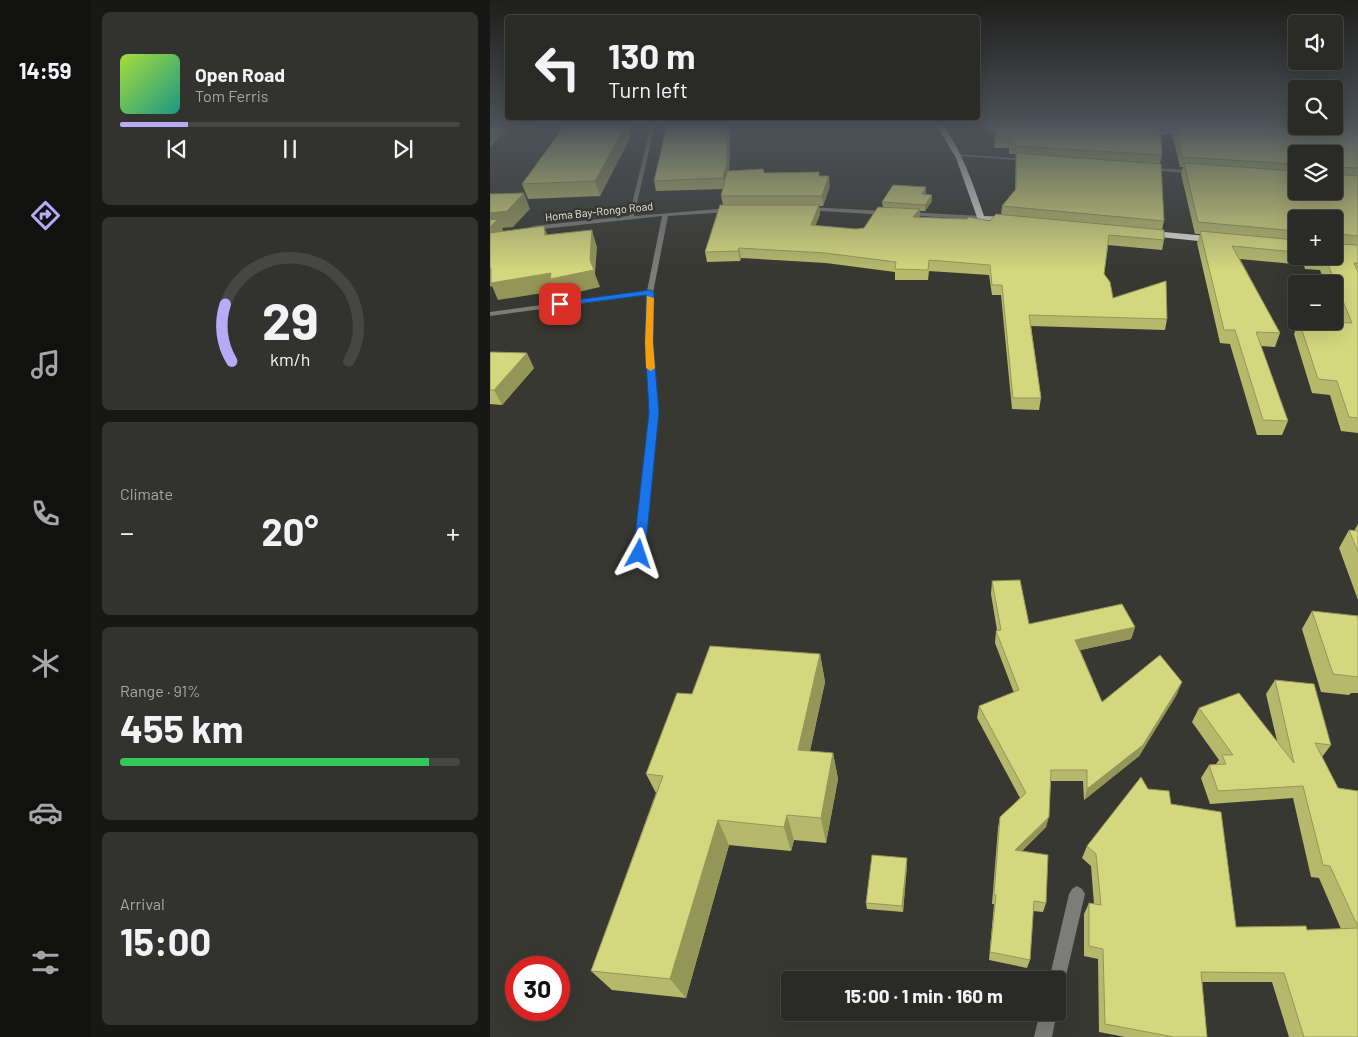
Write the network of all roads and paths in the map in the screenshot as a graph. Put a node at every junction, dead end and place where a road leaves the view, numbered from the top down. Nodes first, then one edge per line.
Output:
1 (642, 173) edge
2 (967, 173) edge
3 (796, 209) edge
4 (740, 210) edge
5 (893, 213) edge
6 (665, 214) junction
7 (903, 214) edge
8 (631, 218) junction
9 (981, 218) junction
10 (1020, 221) edge
11 (528, 229) edge
12 (1129, 232) edge
13 (1227, 241) edge
14 (650, 292) junction
15 (490, 314) edge
16 (639, 554) dead end
17 (1077, 894) dead end
18 (1058, 971) edge
19 (1047, 1021) edge
20 (1043, 1037) edge

1 - 8 street
2 - 9 highway
3 - 5 street
4 - 6 street, Homa Bay-Rongo Road
6 - 8 street, Homa Bay-Rongo Road
6 - 14 street
7 - 9 street
8 - 11 street, Homa Bay-Rongo Road
9 - 10 highway
12 - 13 highway
14 - 15 street
14 - 16 street
17 - 18 street
19 - 20 street

